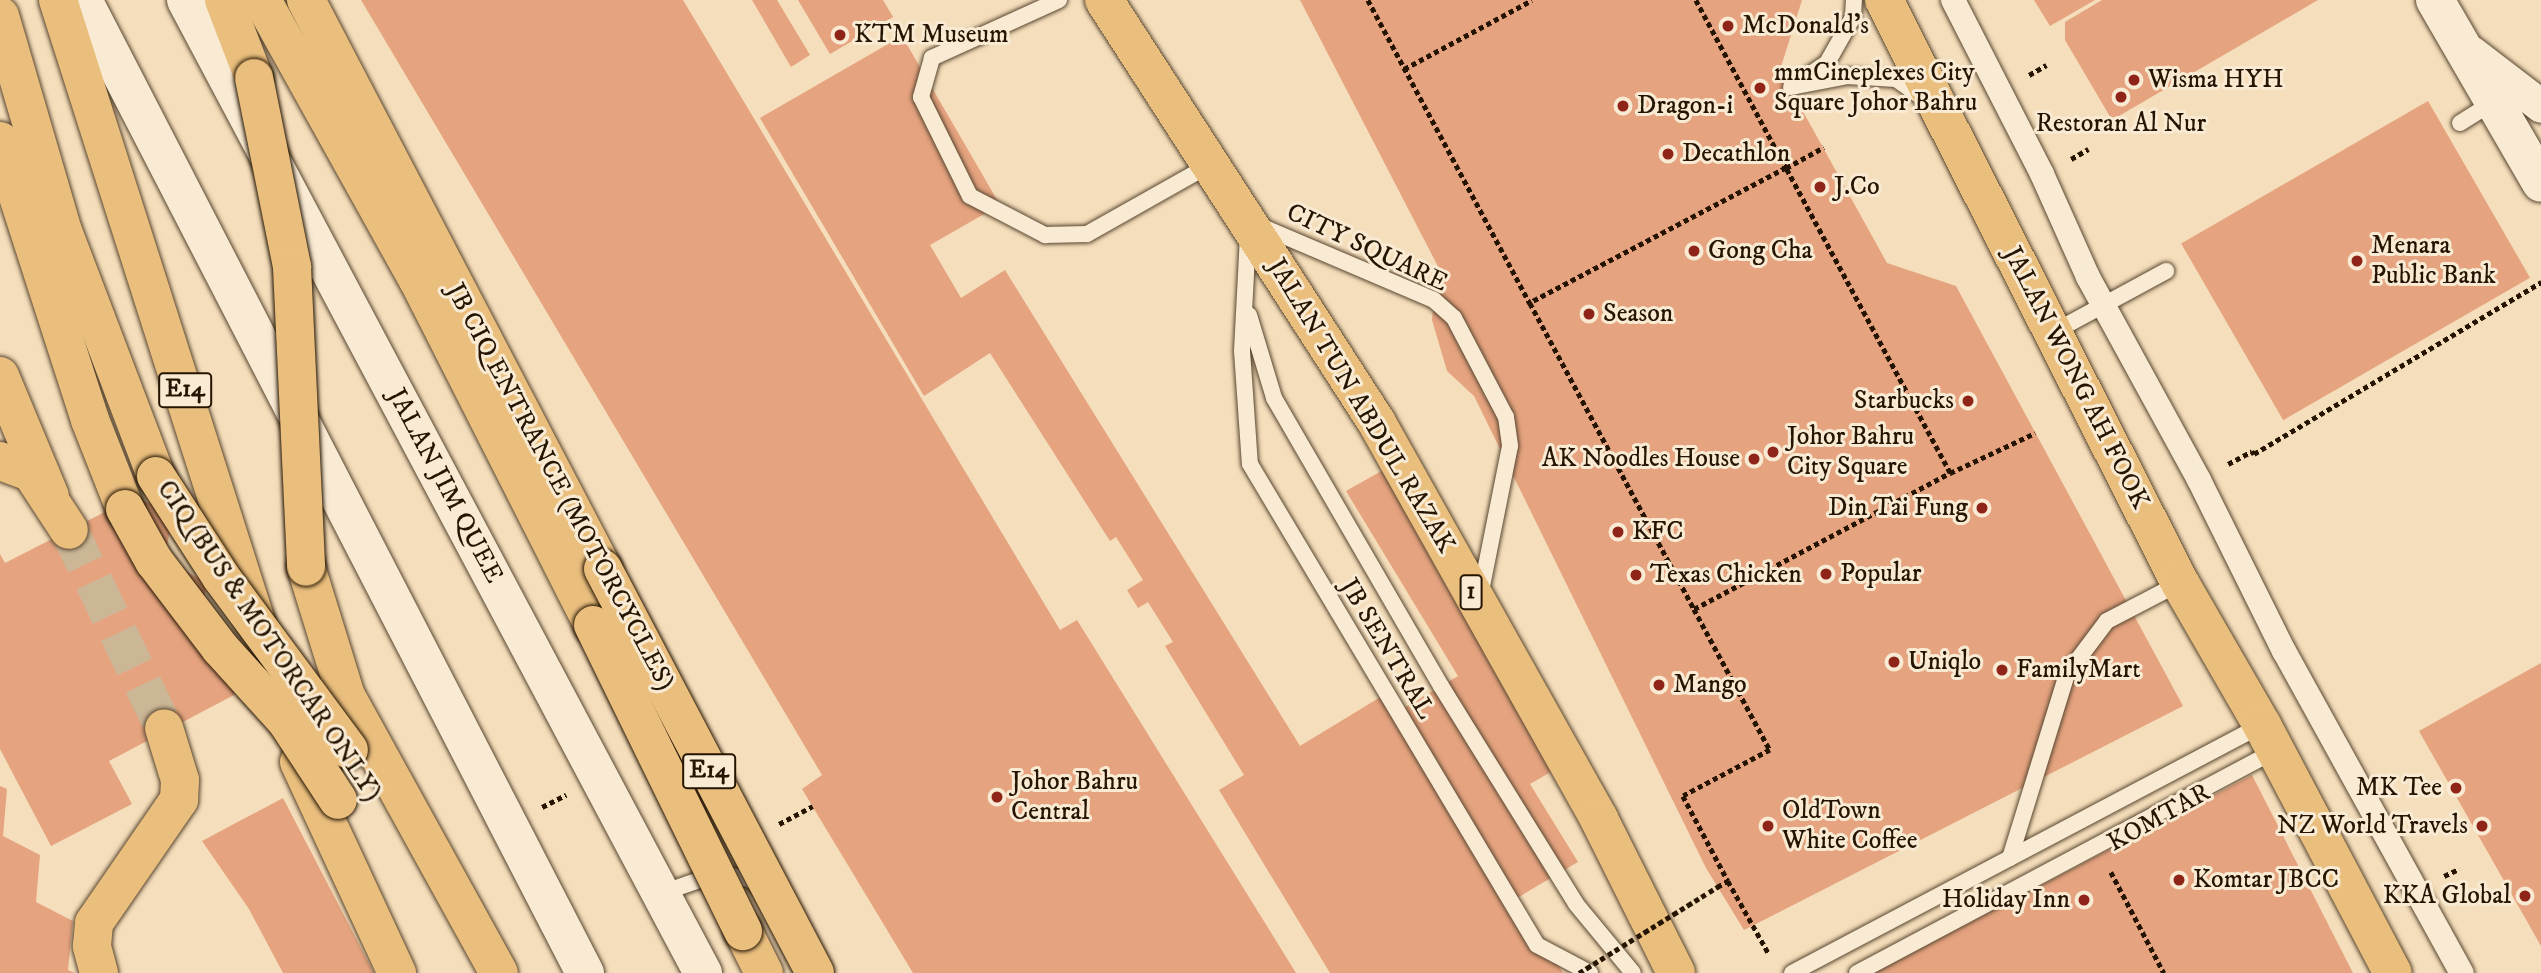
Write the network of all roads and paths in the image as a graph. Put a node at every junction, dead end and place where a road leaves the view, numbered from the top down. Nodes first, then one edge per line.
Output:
1 (58, 0) edge
2 (83, 0) edge
3 (186, 0) edge
4 (224, 0) edge
5 (262, 0) edge
6 (306, 0) edge
7 (1059, 0) edge
8 (1104, 0) edge
9 (1368, 0) edge
10 (1532, 0) edge
11 (1696, 0) edge
12 (1854, 0) edge
13 (1884, 0) edge
14 (1953, 0) edge
15 (2435, 0) edge
16 (0, 16) edge
17 (2458, 41) junction
18 (1404, 68) junction
19 (2496, 101) junction
20 (2541, 106) edge
21 (1939, 110) junction
22 (2460, 123) dead end
23 (0, 141) edge
24 (1824, 147) dead end
25 (1211, 164) junction
26 (1786, 167) junction
27 (2541, 183) edge
28 (1249, 221) junction
29 (2166, 271) dead end
30 (2541, 282) edge
31 (1245, 303) junction
32 (1530, 303) junction
33 (2103, 303) junction
34 (2052, 333) junction
35 (0, 376) edge
36 (2035, 433) dead end
37 (8, 435) edge
38 (2234, 460) dead end
39 (1950, 473) junction
40 (69, 530) tunnel mouth
41 (2180, 583) junction
42 (1478, 605) junction
43 (1694, 609) junction
44 (164, 728) tunnel mouth
45 (2269, 738) junction
46 (2010, 858) junction
47 (2107, 864) dead end
48 (1728, 881) junction
49 (662, 893) junction
50 (743, 931) junction
51 (1773, 961) dead end
52 (99, 973) edge
53 (397, 973) edge
54 (425, 973) edge
55 (477, 973) edge
56 (499, 973) edge
57 (585, 973) edge
58 (704, 973) edge
59 (757, 973) edge
60 (764, 973) edge
61 (816, 973) edge
62 (1579, 973) edge
63 (1590, 973) edge
64 (1633, 973) edge
65 (1676, 973) edge
66 (1792, 973) edge
67 (1857, 973) edge
68 (2164, 973) edge
69 (2393, 973) edge
70 (2462, 973) edge

1 - 53 main road, E14, bridge
2 - 57 main road
3 - 49 main road, JALAN JIM QUEE
4 - 56 main road, bridge
5 - 50 main road, E14, bridge
6 - 61 main road, JB CIQ ENTRANCE (MOTORCYCLES) / E14, bridge
7 - 25 lane
8 - 25 main road, JALAN TUN ABDUL RAZAK / 1
9 - 18 path
10 - 18 path
11 - 26 path
12 - 21 lane
13 - 21 main road, JALAN WONG AH FOOK
14 - 33 street
15 - 17 main road
16 - 55 main road, CIQ (BUS & MOTORCAR ONLY) / E14, bridge
17 - 19 main road
17 - 20 street
18 - 32 path
19 - 22 lane
19 - 27 main road
21 - 34 main road, JALAN WONG AH FOOK
23 - 54 main road, bridge
24 - 26 path
25 - 28 main road, JALAN TUN ABDUL RAZAK / 1
26 - 32 path
26 - 39 path
28 - 31 lane, JB SENTRAL
28 - 42 main road, JALAN TUN ABDUL RAZAK / 1
28 - 42 lane, CITY SQUARE
29 - 33 lane
30 - 38 path
31 - 63 lane, JB SENTRAL
31 - 64 lane, JB SENTRAL
32 - 43 path
33 - 34 lane
33 - 70 street
34 - 41 main road, JALAN WONG AH FOOK
35 - 37 main road
36 - 39 path
37 - 40 main road
39 - 43 path
41 - 45 main road, JALAN WONG AH FOOK
41 - 46 lane
42 - 65 main road, JALAN TUN ABDUL RAZAK / 1
43 - 48 path
44 - 52 main road
45 - 46 lane
45 - 67 lane
45 - 69 main road, JALAN WONG AH FOOK
46 - 66 lane
47 - 68 path, KOMTAR
48 - 51 path
48 - 62 path, bridge
49 - 58 main road, JALAN JIM QUEE
49 - 61 lane
50 - 59 lane, E14
50 - 60 main road, E14

